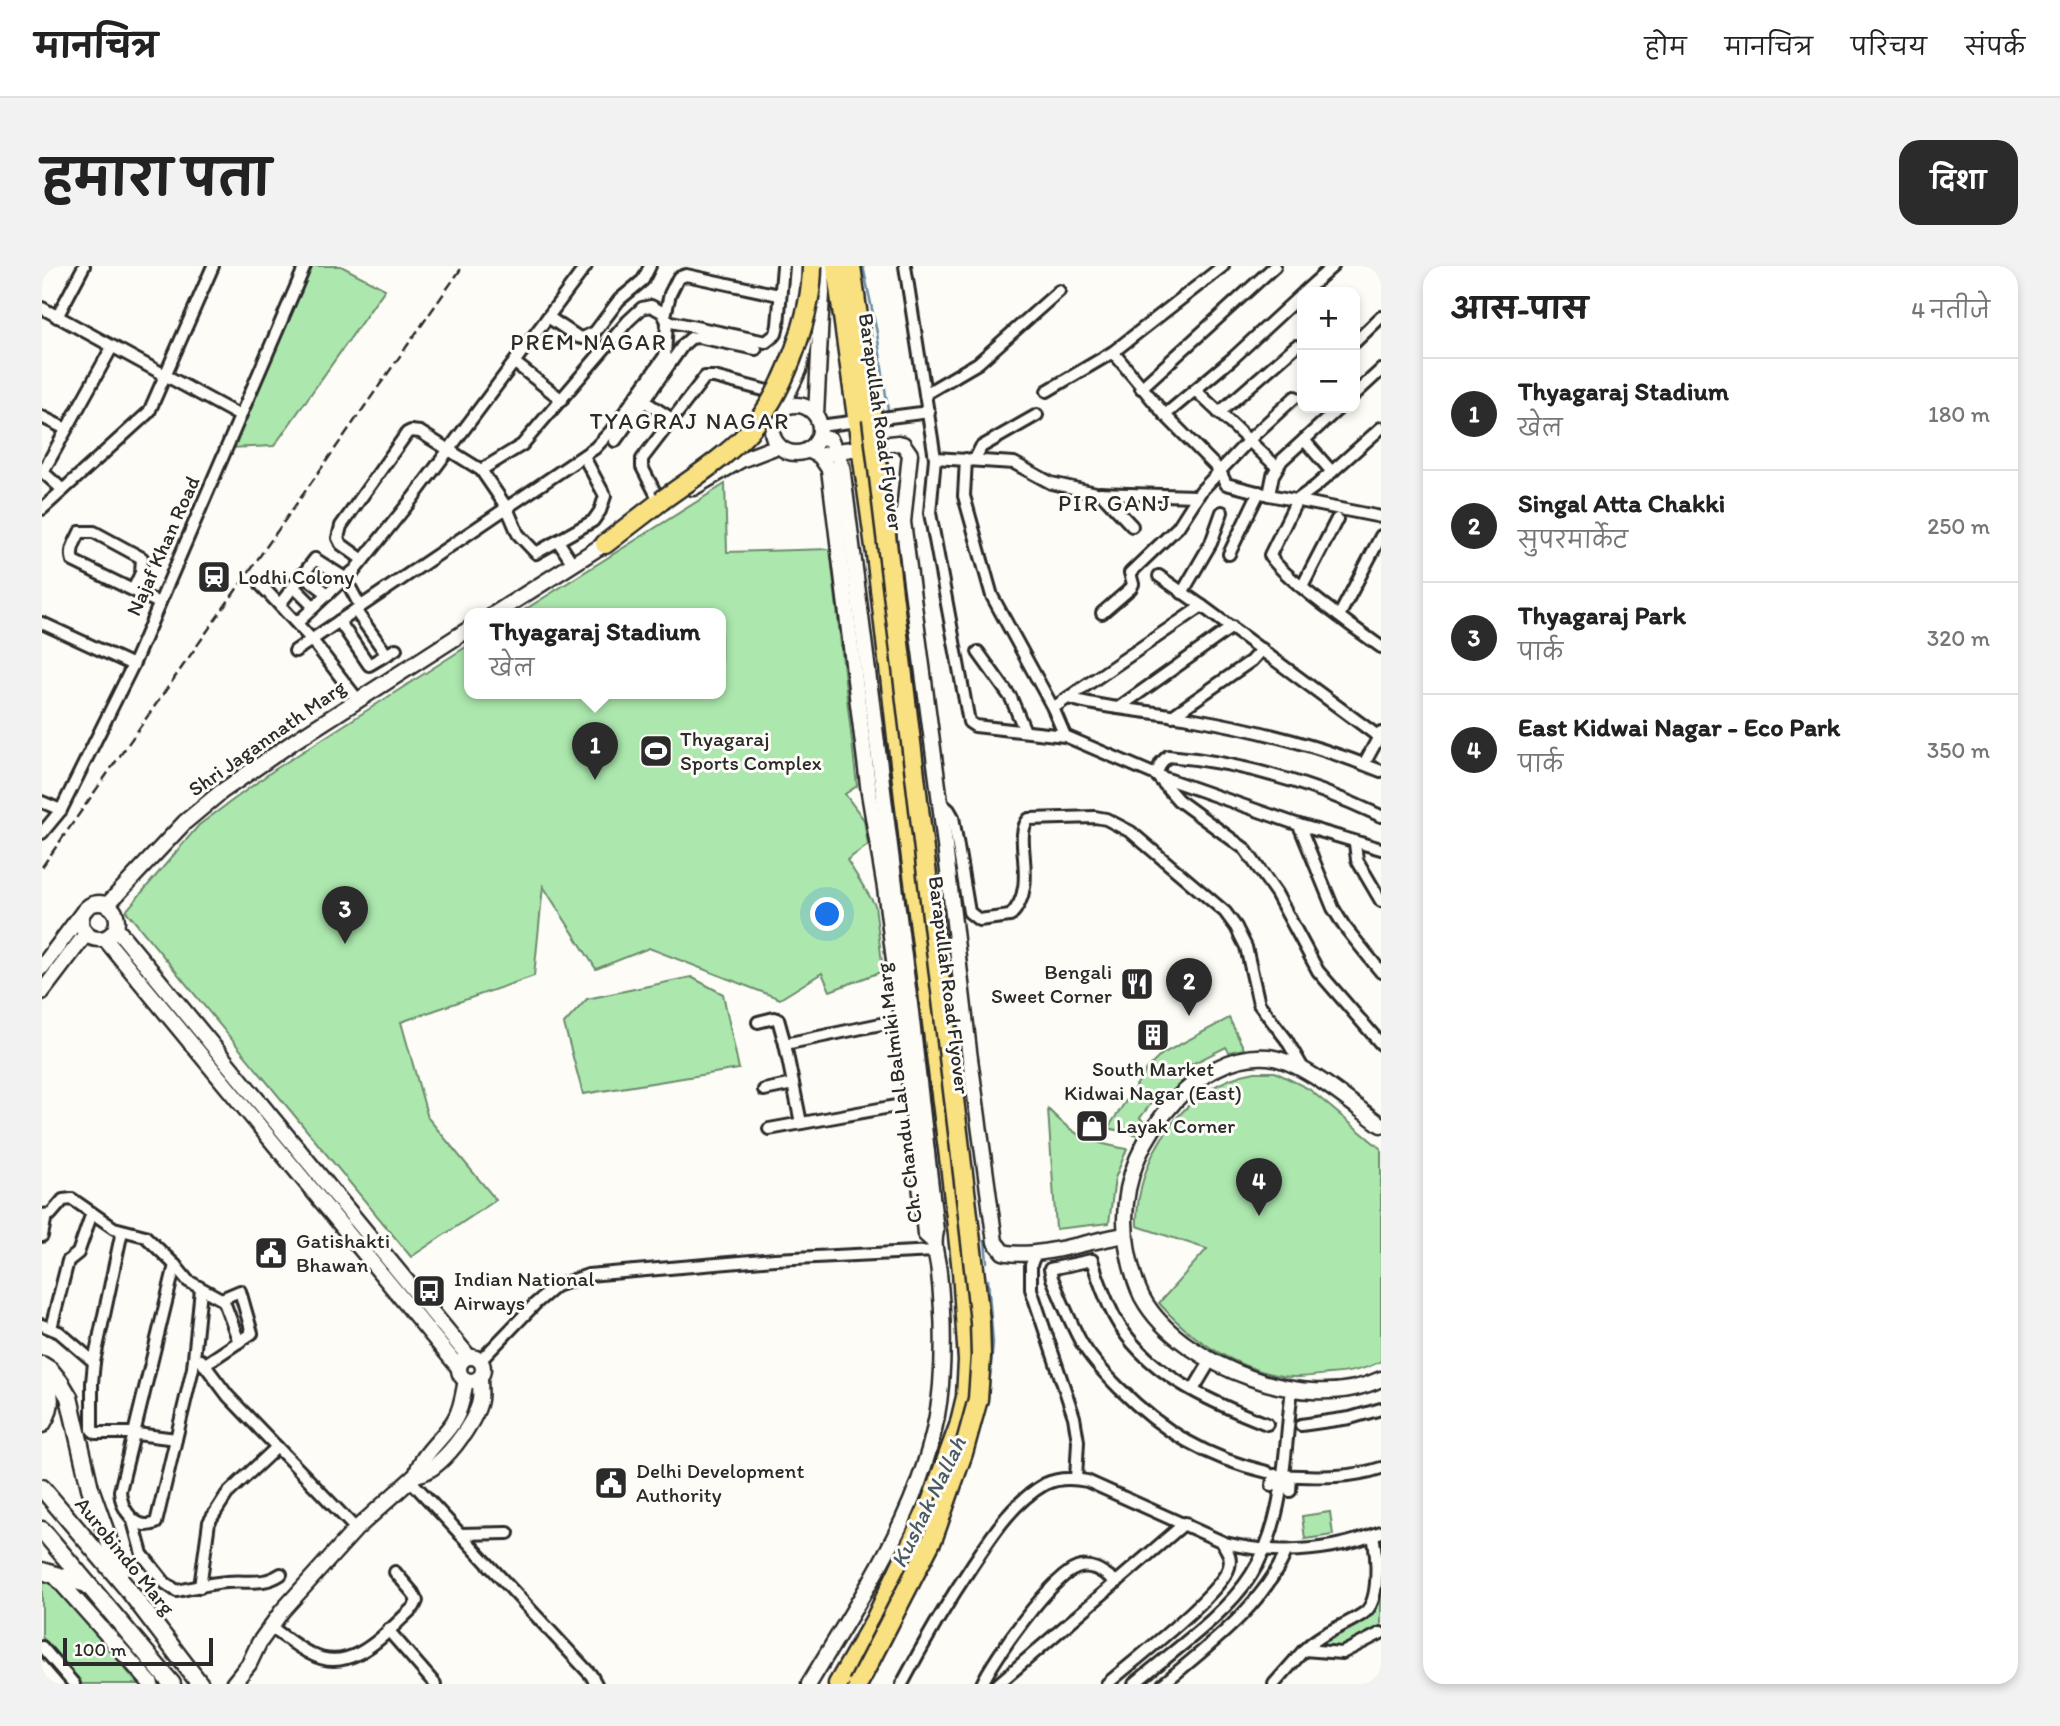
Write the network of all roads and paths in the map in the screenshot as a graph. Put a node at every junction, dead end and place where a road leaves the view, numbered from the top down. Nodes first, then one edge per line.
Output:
1 (213, 266) edge
2 (305, 266) edge
3 (586, 266) edge
4 (650, 266) edge
5 (783, 266) edge
6 (810, 266) edge
7 (821, 266) edge
8 (836, 266) edge
9 (851, 266) edge
10 (905, 266) edge
11 (1223, 266) edge
12 (1275, 266) edge
13 (1333, 266) edge
14 (81, 267) edge
15 (1311, 287) edge
16 (1059, 291) dead end
17 (779, 295) junction
18 (1297, 300) edge
19 (42, 309) edge
20 (57, 317) junction
21 (548, 317) junction
22 (1381, 317) edge
23 (666, 318) junction
24 (778, 325) junction
25 (807, 333) junction
26 (1360, 337) edge
27 (1296, 346) dead end
28 (112, 347) junction
29 (755, 349) dead end
30 (1112, 352) junction
31 (515, 363) junction
32 (1381, 370) edge
33 (165, 375) junction
34 (1141, 388) junction
35 (1360, 389) edge
36 (1195, 390) junction
37 (1047, 391) dead end
38 (925, 394) junction
39 (787, 396) junction
40 (1295, 397) dead end
41 (562, 400) junction
42 (644, 401) junction
43 (780, 410) junction
44 (929, 412) junction
45 (1219, 413) junction
46 (1334, 413) edge
47 (1037, 415) dead end
48 (1165, 415) junction
49 (240, 416) junction
50 (42, 417) edge
51 (672, 419) junction
52 (818, 426) junction
53 (1381, 428) edge
54 (66, 429) junction
55 (1304, 440) junction
56 (615, 441) dead end
57 (1248, 441) junction
58 (778, 446) junction
59 (842, 450) junction
60 (449, 451) junction
61 (814, 453) junction
62 (584, 457) junction
63 (935, 458) junction
64 (970, 459) junction
65 (1277, 467) junction
66 (481, 470) junction
67 (1220, 471) junction
68 (1332, 472) junction
69 (63, 490) junction
70 (1101, 493) junction
71 (1264, 493) junction
72 (1196, 496) junction
73 (1297, 500) junction
74 (661, 501) junction
75 (507, 508) junction
76 (42, 509) edge
77 (1222, 512) dead end
78 (1381, 517) edge
79 (1337, 519) dead end
80 (1132, 526) dead end
81 (1381, 536) edge
82 (558, 541) junction
83 (605, 544) junction
84 (1229, 554) dead end
85 (363, 560) junction
86 (573, 564) junction
87 (302, 574) junction
88 (1159, 576) dead end
89 (345, 578) junction
90 (261, 585) dead end
91 (293, 586) junction
92 (1302, 587) junction
93 (133, 590) junction
94 (1182, 593) junction
95 (328, 594) junction
96 (159, 603) junction
97 (279, 604) junction
98 (1202, 606) junction
99 (314, 607) junction
100 (357, 608) junction
101 (503, 608) edge
102 (1102, 613) dead end
103 (1339, 616) junction
104 (339, 621) junction
105 (42, 623) edge
106 (297, 623) junction
107 (1232, 626) junction
108 (464, 632) edge
109 (312, 640) junction
110 (1379, 641) edge
111 (1262, 649) junction
112 (295, 651) dead end
113 (978, 652) dead end
114 (133, 665) junction
115 (1068, 698) junction
116 (358, 700) junction
117 (1053, 708) junction
118 (1118, 708) junction
119 (1172, 716) junction
120 (1026, 731) junction
121 (1380, 735) edge
122 (1065, 736) junction
123 (1364, 764) junction
124 (1381, 771) edge
125 (1156, 775) junction
126 (876, 792) junction
127 (42, 802) edge
128 (940, 802) junction
129 (61, 810) junction
130 (1381, 816) edge
131 (42, 823) edge
132 (1299, 825) junction
133 (42, 833) edge
134 (1355, 844) junction
135 (1381, 849) edge
136 (1381, 901) edge
137 (107, 905) junction
138 (83, 912) junction
139 (116, 928) junction
140 (86, 934) junction
141 (105, 939) junction
142 (42, 967) edge
143 (1381, 972) edge
144 (42, 992) edge
145 (901, 1020) junction
146 (758, 1022) dead end
147 (785, 1044) junction
148 (1381, 1044) edge
149 (1304, 1070) junction
150 (793, 1084) junction
151 (764, 1090) dead end
152 (916, 1103) junction
153 (257, 1112) junction
154 (801, 1123) junction
155 (1381, 1125) edge
156 (769, 1129) dead end
157 (92, 1213) junction
158 (44, 1215) edge
159 (122, 1231) junction
160 (1125, 1235) junction
161 (42, 1236) edge
162 (934, 1246) junction
163 (1036, 1252) junction
164 (175, 1265) junction
165 (201, 1289) junction
166 (221, 1299) junction
167 (47, 1326) edge
168 (239, 1342) junction
169 (197, 1348) junction
170 (1210, 1360) junction
171 (94, 1362) junction
172 (42, 1365) edge
173 (204, 1365) junction
174 (471, 1369) junction
175 (42, 1377) edge
176 (1381, 1379) edge
177 (1292, 1389) junction
178 (1193, 1390) junction
179 (1381, 1409) edge
180 (42, 1424) edge
181 (1267, 1424) dead end
182 (1301, 1425) dead end
183 (134, 1433) junction
184 (176, 1439) junction
185 (277, 1447) junction
186 (1381, 1468) edge
187 (1267, 1472) dead end
188 (1287, 1476) junction
189 (414, 1478) junction
190 (1076, 1479) junction
191 (1272, 1486) dead end
192 (42, 1488) edge
193 (1290, 1491) dead end
194 (134, 1521) junction
195 (1185, 1523) junction
196 (42, 1530) edge
197 (356, 1530) junction
198 (508, 1533) dead end
199 (460, 1534) junction
200 (1377, 1534) edge
201 (1222, 1542) junction
202 (1263, 1550) junction
203 (1286, 1552) junction
204 (395, 1572) dead end
205 (48, 1573) edge
206 (281, 1574) dead end
207 (1116, 1582) junction
208 (87, 1584) junction
209 (126, 1587) junction
210 (200, 1587) junction
211 (270, 1626) junction
212 (388, 1630) junction
213 (1381, 1633) edge
214 (42, 1647) edge
215 (1304, 1650) junction
216 (249, 1664) junction
217 (993, 1665) junction
218 (1004, 1682) edge
219 (74, 1684) edge
220 (151, 1684) edge
221 (172, 1684) edge
222 (200, 1684) edge
223 (233, 1684) edge
224 (247, 1684) edge
225 (435, 1684) edge
226 (596, 1684) edge
227 (809, 1684) edge
228 (838, 1684) edge
229 (858, 1684) edge
230 (902, 1684) edge
231 (982, 1684) edge
232 (1107, 1684) edge
233 (1134, 1684) edge
234 (1163, 1684) edge
235 (1274, 1684) edge

1 - 33 street
2 - 49 street, Najaf Khan Road
3 - 21 street
4 - 21 street
5 - 17 street
6 - 25 street
6 - 74 highway, bridge
7 - 52 street
8 - 228 highway, Barapullah Road Flyover
9 - 229 highway, Barapullah Road Flyover, bridge
10 - 38 street
11 - 30 street
12 - 34 street
13 - 15 street
14 - 20 street
16 - 38 street
17 - 23 street
17 - 24 street
18 - 36 street
19 - 20 street
20 - 28 street
21 - 31 street
22 - 26 street
23 - 24 street
23 - 41 street
23 - 62 street
24 - 25 street
25 - 39 street
27 - 45 street
28 - 33 street
28 - 54 street
29 - 42 street
30 - 34 street
30 - 37 street
31 - 41 street
31 - 60 street
32 - 35 street
33 - 49 street
33 - 69 street
34 - 48 street
36 - 45 street
36 - 48 street
38 - 44 street
39 - 43 street
39 - 51 street
40 - 57 street
41 - 66 street
42 - 51 street
42 - 56 street
43 - 52 street
43 - 58 street
44 - 52 street
44 - 63 street
45 - 57 street
46 - 55 street
47 - 64 street
48 - 67 street
49 - 96 street, Najaf Khan Road
50 - 54 street
51 - 74 street
52 - 59 street
52 - 61 street
53 - 68 street
54 - 69 street
55 - 65 street
55 - 68 street
57 - 65 street
57 - 67 street
58 - 61 street
58 - 83 street
59 - 61 street
59 - 126 street, Ch. Chandu Lal Balmiki Marg
59 - 128 street
60 - 66 street
60 - 85 street
60 - 85 street
61 - 126 street, Ch. Chandu Lal Balmiki Marg
62 - 75 street
62 - 82 street
63 - 64 street
63 - 120 street
64 - 70 street
64 - 117 street
65 - 71 street
66 - 75 street
67 - 71 street
67 - 72 street
68 - 73 street
69 - 76 street
70 - 72 street
70 - 80 street
71 - 73 street
71 - 84 street
72 - 102 street
73 - 78 street
73 - 92 street
74 - 83 highway
75 - 82 street
75 - 100 street
77 - 94 street
79 - 92 street
81 - 103 street
82 - 86 street
83 - 86 street
85 - 89 street
86 - 101 street
87 - 89 street
87 - 91 street
87 - 95 street
88 - 94 street
89 - 95 street
89 - 100 street
90 - 97 street
91 - 97 street
91 - 99 street
92 - 103 street
93 - 93 street
93 - 96 street
94 - 98 street
95 - 99 street
96 - 114 street, Najaf Khan Road
97 - 106 street
98 - 107 street
98 - 115 street
99 - 106 street
100 - 104 street
100 - 104 street
103 - 110 street
104 - 109 street
105 - 114 street
106 - 109 street
107 - 111 street
107 - 118 street
108 - 116 street, Shri Jagannath Marg
109 - 112 street
109 - 116 street
111 - 119 street
111 - 121 street
113 - 120 street
114 - 129 street, Najaf Khan Road
115 - 117 street
115 - 118 street
116 - 137 street, Shri Jagannath Marg
117 - 122 street
118 - 119 street
119 - 123 street
120 - 122 street
121 - 123 street
122 - 125 street
123 - 124 street
125 - 130 street
125 - 132 street
125 - 148 street
126 - 145 street, Ch. Chandu Lal Balmiki Marg
126 - 152 street, Ch. Chandu Lal Balmiki Marg
127 - 129 street
128 - 149 street
128 - 163 street
129 - 131 street
129 - 133 street, Najaf Khan Road
132 - 134 street
132 - 143 street
134 - 135 street
134 - 136 street
137 - 138 street
137 - 139 street
138 - 140 street
138 - 142 street
139 - 141 street
139 - 153 street
140 - 141 street
140 - 144 street
141 - 153 street
145 - 147 street
145 - 152 street, Ch. Chandu Lal Balmiki Marg
146 - 147 street
147 - 150 street
149 - 155 street
149 - 160 street
150 - 151 street
150 - 154 street
152 - 154 street
152 - 162 street, Ch. Chandu Lal Balmiki Marg
153 - 174 street
154 - 156 street
157 - 158 street
157 - 159 street
157 - 167 street
158 - 161 street
159 - 164 street
159 - 171 street
160 - 163 street
160 - 170 street
162 - 174 street
162 - 227 street, Ch. Chandu Lal Balmiki Marg
163 - 190 street
164 - 165 street
164 - 183 street
165 - 166 street
165 - 169 street
166 - 168 street
166 - 168 street
167 - 171 street
168 - 173 street
169 - 173 street
169 - 184 street
170 - 177 street
170 - 178 street
171 - 183 street
172 - 209 main road
173 - 185 street
174 - 189 street
175 - 180 main road
176 - 177 street
177 - 188 street
178 - 181 street
178 - 187 street
179 - 182 street
183 - 184 street
183 - 194 street
184 - 194 street
185 - 197 street
185 - 210 street
186 - 188 street
188 - 191 street
188 - 193 street
188 - 202 street
189 - 197 street
189 - 199 street
190 - 195 street
190 - 230 street
192 - 209 main road, Aurobindo Marg
194 - 210 street
195 - 201 street
195 - 207 street
196 - 208 main road
197 - 211 street
198 - 199 street
199 - 226 street
200 - 203 street
200 - 215 street
201 - 202 street
201 - 232 street
202 - 203 street
202 - 233 street
203 - 234 street
204 - 212 street
205 - 208 main road
205 - 220 street
206 - 210 street
207 - 217 street
207 - 218 street
208 - 221 main road
209 - 222 main road, Aurobindo Marg
211 - 212 street
211 - 216 street
212 - 225 street
213 - 215 street
214 - 219 street
215 - 235 street
216 - 223 street
216 - 224 street
217 - 218 street
217 - 231 street

